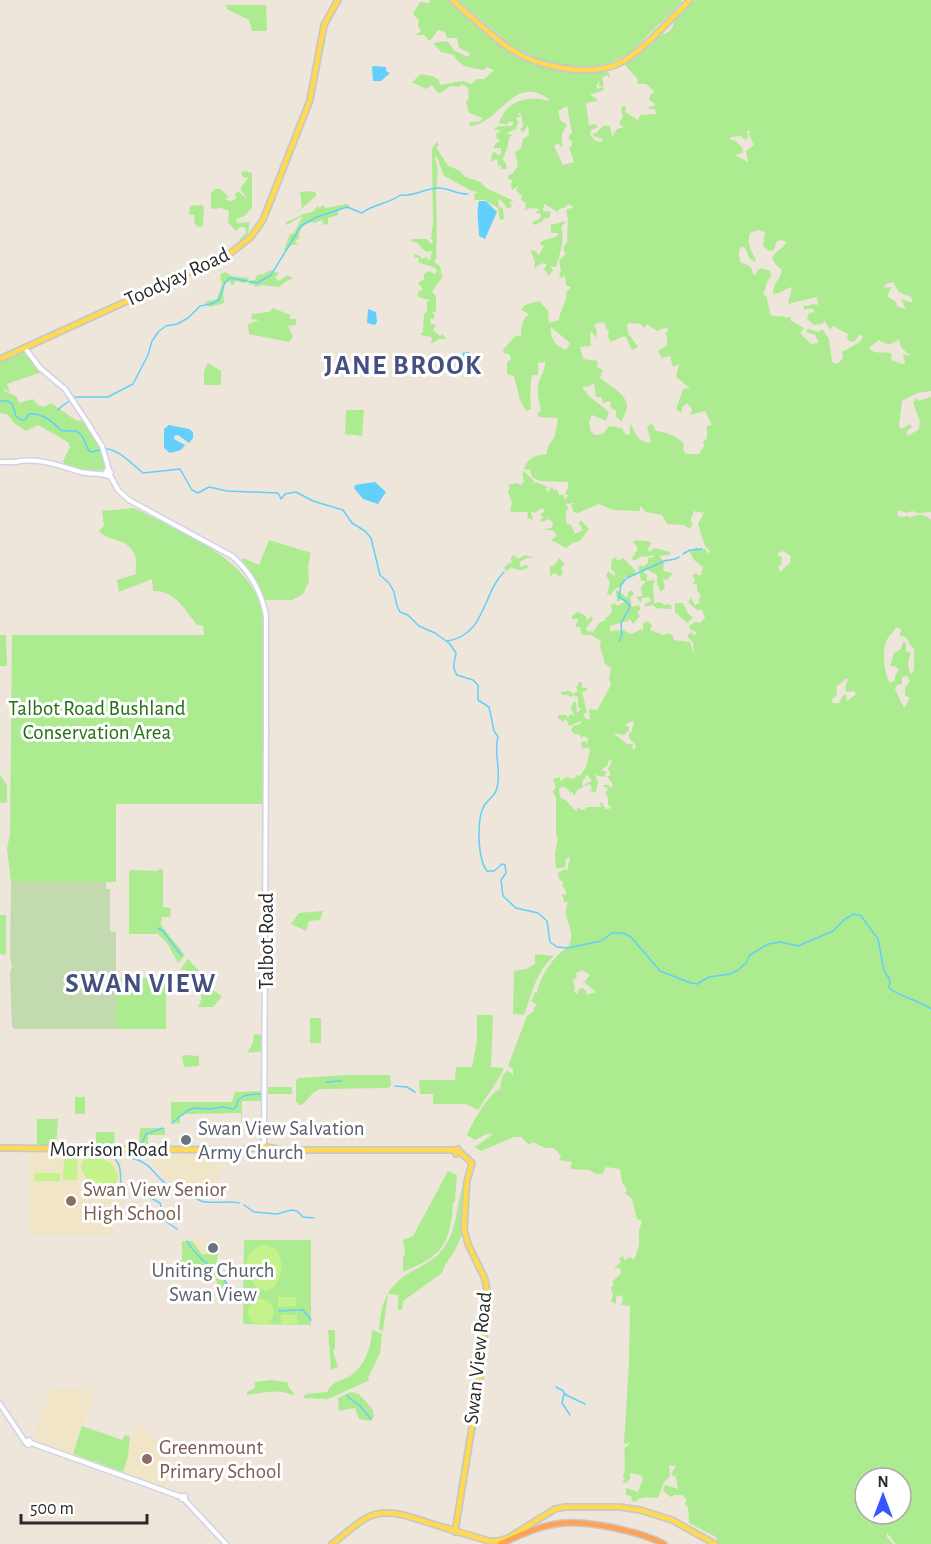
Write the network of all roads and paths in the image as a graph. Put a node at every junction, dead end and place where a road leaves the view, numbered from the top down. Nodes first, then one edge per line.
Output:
1 (338, 0) edge
2 (452, 0) edge
3 (690, 0) edge
4 (28, 350) junction
5 (0, 359) edge
6 (0, 462) edge
7 (107, 473) junction
8 (266, 1147) junction
9 (0, 1149) edge
10 (472, 1161) joint
11 (0, 1404) edge
12 (454, 1531) junction
13 (226, 1544) edge
14 (332, 1544) edge
15 (500, 1544) edge
16 (507, 1544) edge
17 (657, 1544) edge
18 (664, 1544) edge
19 (715, 1544) edge

1 - 4 main road, Toodyay Road
2 - 3 main road
4 - 5 main road
4 - 7 main road, Talbot Road
6 - 7 main road
7 - 8 main road, Talbot Road
8 - 9 main road, Morrison Road
8 - 10 main road, Morrison Road
10 - 12 main road, Swan View Road
11 - 13 main road
12 - 14 main road
12 - 19 main road
15 - 18 highway
16 - 17 highway

